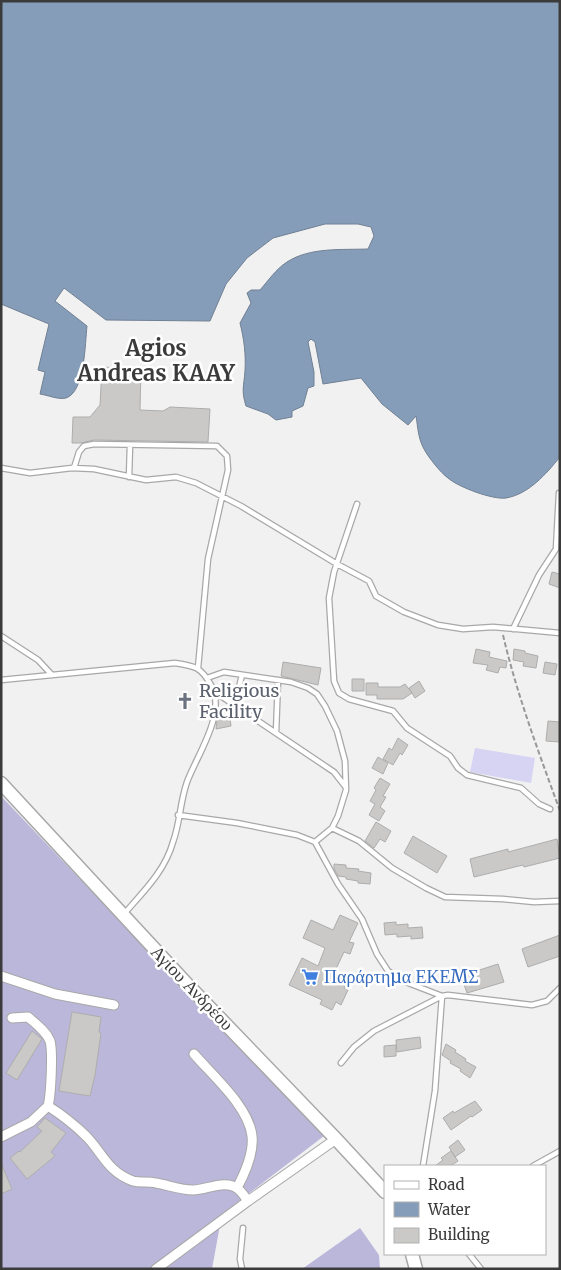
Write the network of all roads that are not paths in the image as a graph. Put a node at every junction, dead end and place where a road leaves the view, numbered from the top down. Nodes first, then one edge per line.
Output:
1 (130, 445) junction
2 (1, 468) edge
3 (74, 468) junction
4 (129, 477) junction
5 (559, 493) edge
6 (222, 496) junction
7 (357, 504) dead end
8 (337, 564) junction
9 (513, 629) junction
10 (560, 633) edge
11 (1, 636) edge
12 (198, 668) junction
13 (52, 674) junction
14 (242, 675) junction
15 (207, 678) junction
16 (1, 680) edge
17 (278, 680) junction
18 (215, 692) junction
19 (230, 702) junction
20 (276, 734) junction
21 (1, 783) edge
22 (346, 787) junction
23 (550, 809) dead end
24 (178, 815) junction
25 (332, 828) junction
26 (315, 842) junction
27 (560, 901) edge
28 (123, 915) junction
29 (1, 976) edge
30 (560, 988) edge
31 (442, 996) junction
32 (114, 1005) dead end
33 (12, 1018) dead end
34 (194, 1054) dead end
35 (341, 1063) dead end
36 (48, 1106) junction
37 (1, 1137) edge
38 (336, 1139) junction
39 (560, 1150) edge
40 (423, 1165) edge
41 (535, 1165) edge
42 (237, 1188) junction
43 (384, 1191) edge
44 (248, 1200) junction
45 (243, 1228) dead end
46 (412, 1255) edge
47 (471, 1255) edge
48 (156, 1269) edge
49 (242, 1269) edge
50 (416, 1269) edge
51 (482, 1269) edge

1 - 3 lane
1 - 4 lane
1 - 6 lane
2 - 3 lane
3 - 4 lane
4 - 6 lane
5 - 9 lane
6 - 8 lane
6 - 12 lane
7 - 8 lane
8 - 9 lane
8 - 23 lane
9 - 10 lane
11 - 13 lane
12 - 13 lane
12 - 15 lane
13 - 16 lane
14 - 15 lane
14 - 17 lane
14 - 19 lane
15 - 18 lane
17 - 20 lane
17 - 22 lane
18 - 19 lane
18 - 24 lane
19 - 20 lane
20 - 22 lane
21 - 28 main road, Αγίου Ανδρέου
22 - 25 lane
24 - 26 lane
24 - 28 lane
25 - 26 lane
25 - 27 lane
26 - 31 lane
28 - 38 main road, Αγίου Ανδρέου
29 - 32 street
30 - 31 lane
31 - 35 lane
31 - 40 lane
33 - 36 street
34 - 42 street
36 - 37 street
36 - 42 street
38 - 43 main road, Αγίου Ανδρέου
38 - 44 street
39 - 41 lane
42 - 44 street
44 - 48 street
45 - 49 lane
46 - 50 main road
47 - 51 lane

